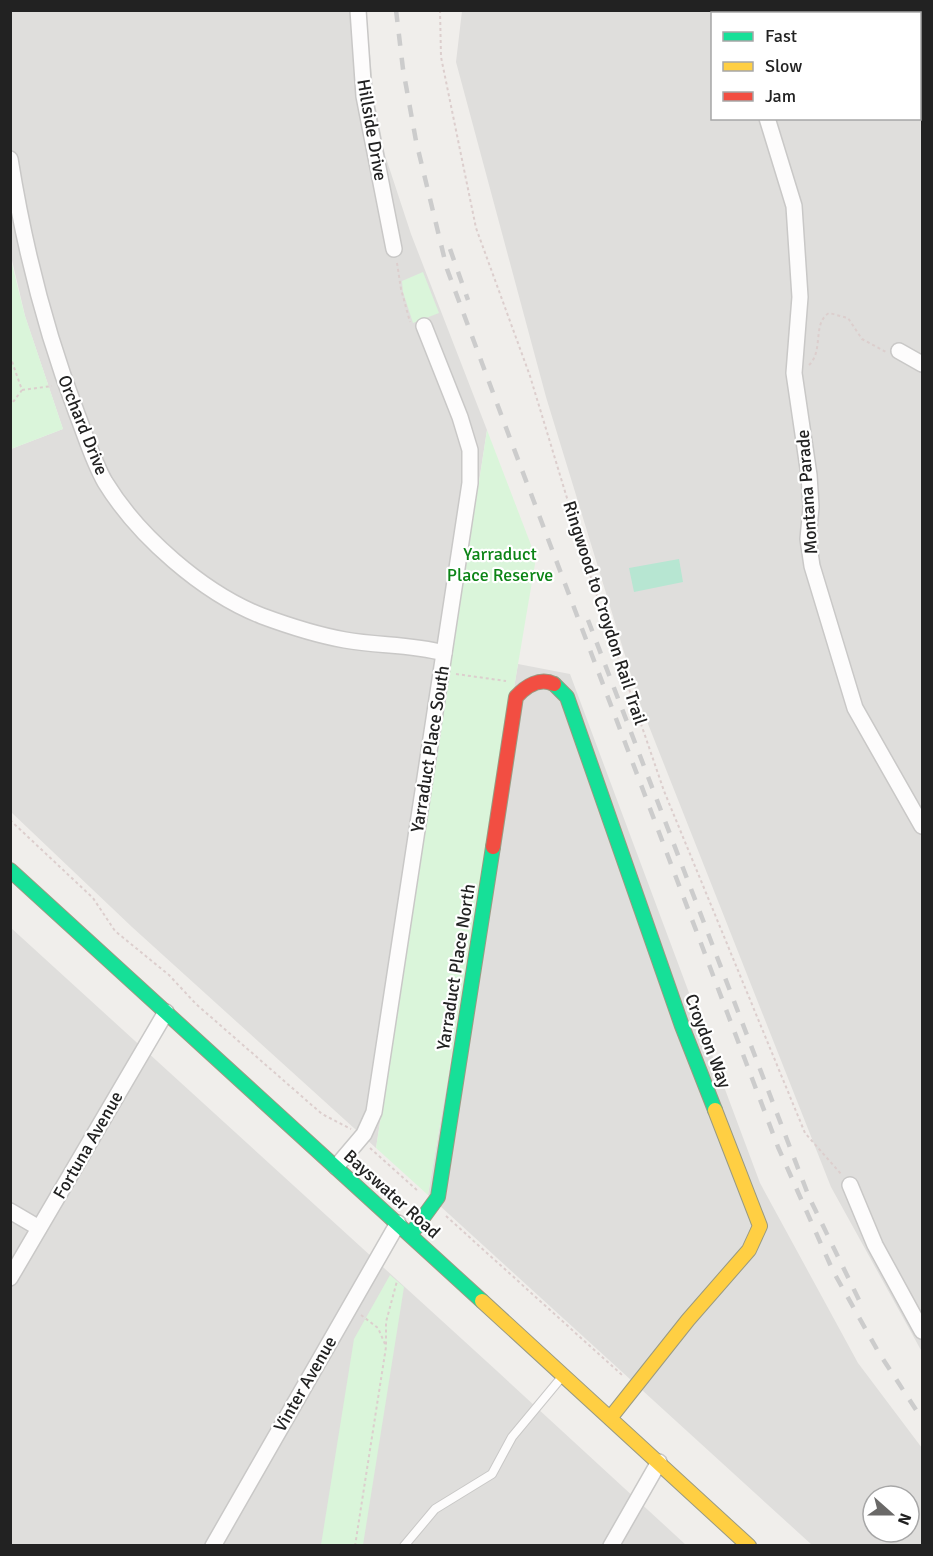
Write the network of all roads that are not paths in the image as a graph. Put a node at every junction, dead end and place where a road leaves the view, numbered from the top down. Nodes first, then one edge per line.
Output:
1 (358, 10) edge
2 (768, 120) edge
3 (10, 159) edge
4 (393, 249) road end
5 (424, 326) road end
6 (900, 351) road end
7 (922, 364) edge
8 (444, 653) junction
9 (520, 692) joint
10 (922, 826) edge
11 (10, 870) edge
12 (166, 1012) junction
13 (336, 1167) junction
14 (850, 1185) road end
15 (10, 1211) edge
16 (398, 1223) junction
17 (39, 1228) junction
18 (411, 1234) junction
19 (10, 1278) edge
20 (922, 1332) edge
21 (564, 1374) junction
22 (611, 1418) junction
23 (659, 1462) junction
24 (213, 1545) edge
25 (404, 1545) edge
26 (611, 1545) edge
27 (749, 1545) edge

1 - 4 street, Hillside Drive
2 - 10 street, Montana Parade
3 - 8 street, Orchard Drive
5 - 8 street, Yarraduct Place South
6 - 7 street
8 - 13 street, Yarraduct Place South
9 - 18 street, Yarraduct Place North
9 - 22 street, Croydon Way
11 - 12 street, Bayswater Road
12 - 13 street, Bayswater Road
12 - 17 street, Fortuna Avenue
13 - 16 street, Bayswater Road
14 - 20 street
15 - 17 street
16 - 18 street, Bayswater Road
16 - 24 street, Vinter Avenue
17 - 19 street, Fortuna Avenue
18 - 21 street, Bayswater Road
21 - 22 street, Bayswater Road
21 - 25 lane
22 - 23 street, Bayswater Road
23 - 26 street
23 - 27 street, Bayswater Road

